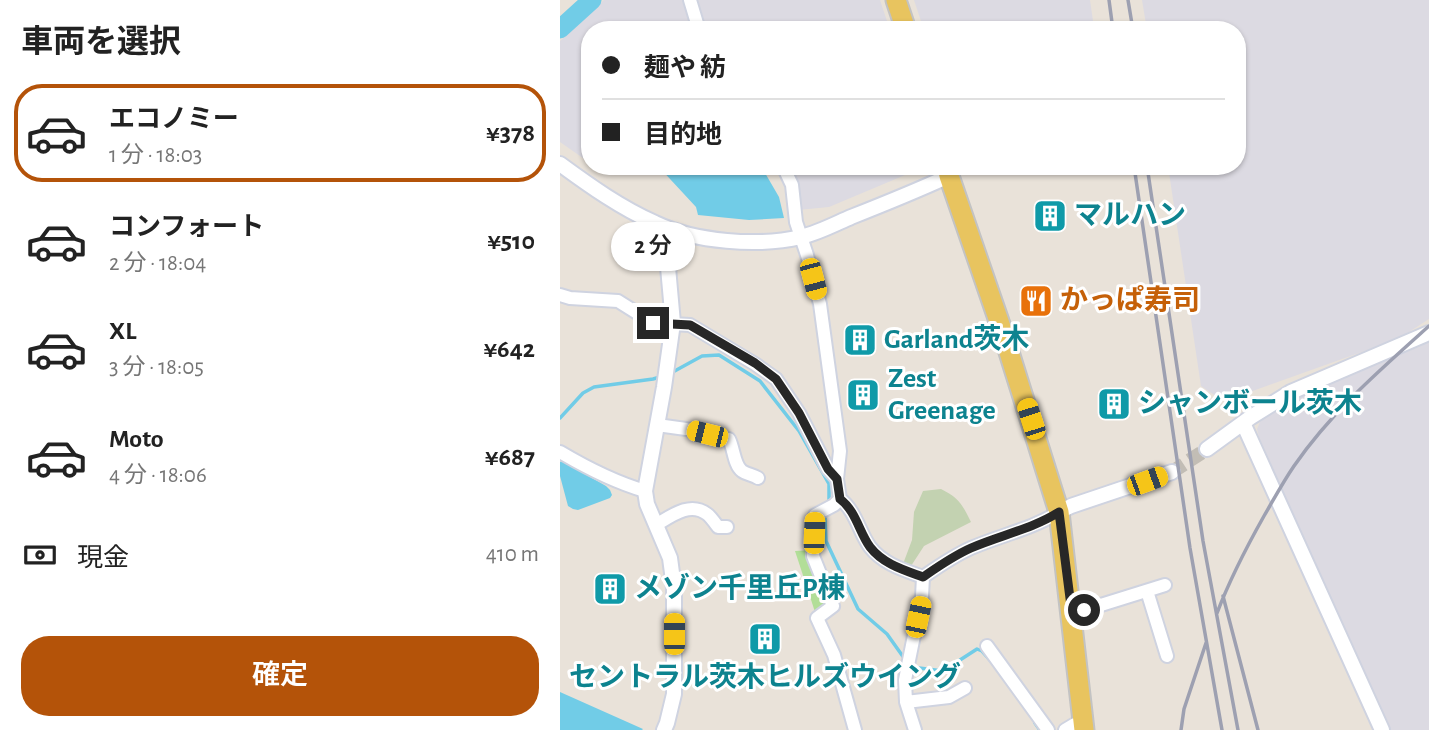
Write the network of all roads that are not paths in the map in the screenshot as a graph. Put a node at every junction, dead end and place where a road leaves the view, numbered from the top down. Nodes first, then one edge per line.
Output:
1 (690, 0) edge
2 (897, 0) edge
3 (696, 21) edge
4 (903, 21) edge
5 (560, 164) edge
6 (787, 175) edge
7 (941, 175) edge
8 (949, 175) edge
9 (667, 228) junction
10 (801, 237) junction
11 (560, 295) edge
12 (673, 323) junction
13 (1429, 333) edge
14 (1243, 423) junction
15 (657, 425) junction
16 (1207, 449) tunnel mouth
17 (560, 452) edge
18 (1172, 472) tunnel mouth
19 (758, 478) dead end
20 (837, 479) junction
21 (645, 491) junction
22 (832, 505) junction
23 (1059, 512) junction
24 (656, 525) junction
25 (727, 527) dead end
26 (923, 577) junction
27 (1165, 585) dead end
28 (1147, 591) junction
29 (1072, 614) junction
30 (987, 646) dead end
31 (1167, 656) dead end
32 (965, 688) dead end
33 (906, 702) junction
34 (1084, 726) edge
35 (664, 730) edge
36 (855, 730) edge
37 (915, 730) edge
38 (1048, 730) edge
39 (1065, 730) edge
40 (1382, 730) edge

1 - 3 street
2 - 4 main road
5 - 9 street
6 - 10 street
7 - 10 street
8 - 23 main road
9 - 10 street
9 - 12 street
10 - 20 street
11 - 12 street
12 - 15 street
12 - 20 street
13 - 14 street
14 - 16 street
14 - 40 street
15 - 19 street
15 - 21 street
17 - 21 street
18 - 23 street
20 - 22 street
21 - 24 street
22 - 26 street
22 - 36 street
23 - 26 street
23 - 29 main road
24 - 25 street
24 - 35 street
26 - 33 street
27 - 28 street
28 - 29 street
28 - 31 street
29 - 34 main road
30 - 38 street
32 - 33 street
33 - 37 street
34 - 39 street

